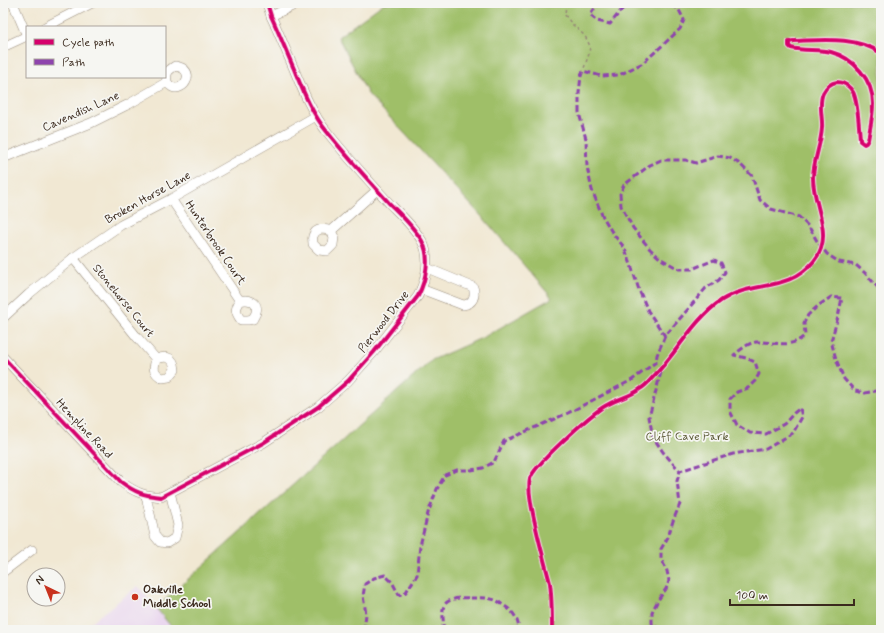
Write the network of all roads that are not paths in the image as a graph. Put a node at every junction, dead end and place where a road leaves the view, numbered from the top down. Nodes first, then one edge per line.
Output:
1 (13, 3) edge
2 (92, 3) edge
3 (267, 3) edge
4 (299, 3) edge
5 (271, 16) junction
6 (47, 26) edge
7 (26, 34) edge
8 (26, 36) edge
9 (3, 47) edge
10 (167, 82) dead end
11 (316, 116) junction
12 (3, 158) edge
13 (377, 190) junction
14 (170, 199) junction
15 (331, 231) dead end
16 (73, 258) junction
17 (427, 268) junction
18 (421, 289) junction
19 (240, 301) dead end
20 (3, 318) edge
21 (3, 357) edge
22 (156, 359) dead end
23 (170, 492) junction
24 (146, 496) junction
25 (161, 497) joint
26 (32, 550) dead end
27 (3, 572) edge

1 - 7 street
2 - 6 street
3 - 5 street, Pierwood Drive
4 - 5 street
5 - 11 street, Pierwood Drive
8 - 9 street
10 - 12 street, Cavendish Lane
11 - 13 street, Pierwood Drive
11 - 14 street, Broken Horse Lane
13 - 15 street
13 - 17 street, Pierwood Drive
14 - 16 street, Broken Horse Lane
14 - 19 street, Hunterbrook Court
16 - 20 street, Broken Horse Lane
16 - 22 street, Stonehorse Court
17 - 18 street, Pierwood Drive
17 - 18 street, Pierwood Drive
18 - 23 street, Pierwood Drive
21 - 24 street, Hempline Road
23 - 24 street
23 - 25 street, Pierwood Drive
24 - 25 street, Hempline Road
26 - 27 street

